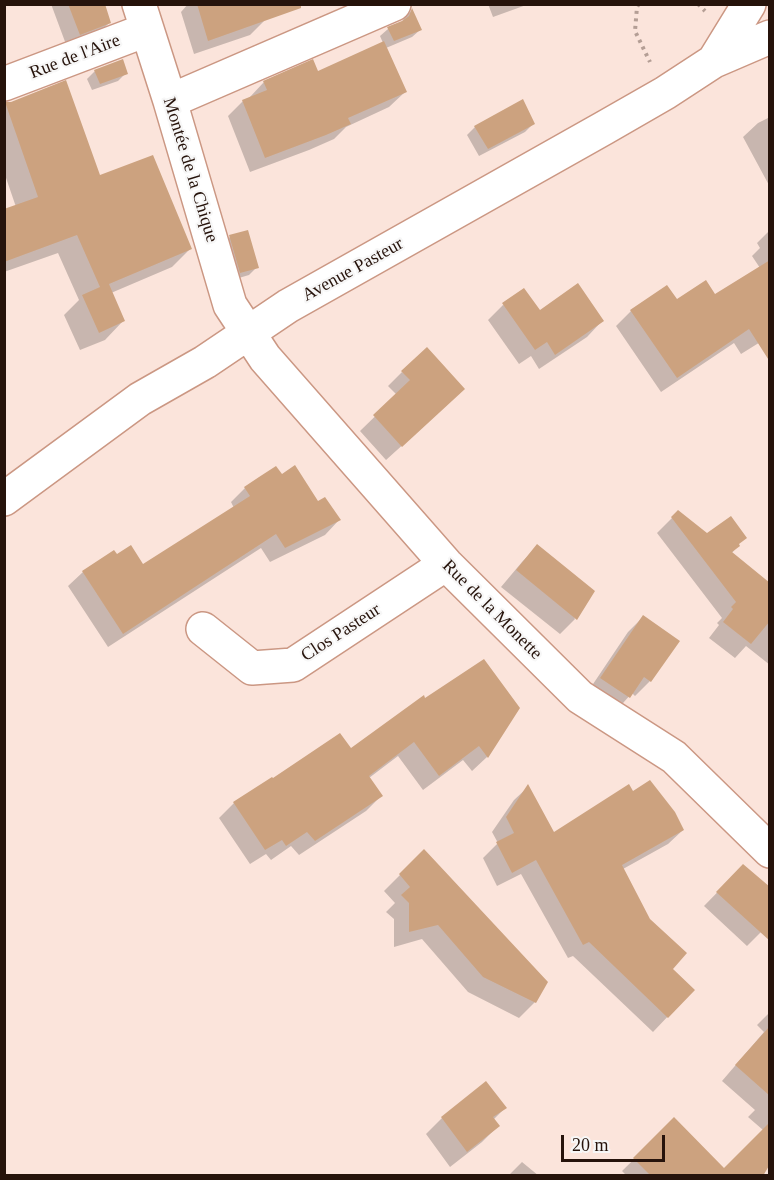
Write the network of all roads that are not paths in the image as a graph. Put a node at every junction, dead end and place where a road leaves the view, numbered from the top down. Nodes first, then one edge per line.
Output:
1 (394, 4) edge
2 (748, 4) edge
3 (760, 4) edge
4 (770, 16) edge
5 (143, 17) edge
6 (770, 37) edge
7 (714, 61) junction
8 (4, 84) edge
9 (170, 101) junction
10 (248, 333) junction
11 (4, 499) edge
12 (446, 564) junction
13 (203, 628) dead end
14 (770, 851) edge

1 - 9 street
2 - 7 street, Avenue Pasteur
3 - 4 street
5 - 8 street, Rue de l'Aire
5 - 9 street, Montée de la Chique
6 - 7 street, Avenue Pasteur
7 - 10 street, Avenue Pasteur
9 - 10 street, Montée de la Chique
10 - 11 street, Avenue Pasteur
10 - 12 street, Rue de la Monette
12 - 13 street, Clos Pasteur
12 - 14 street, Rue de la Monette

